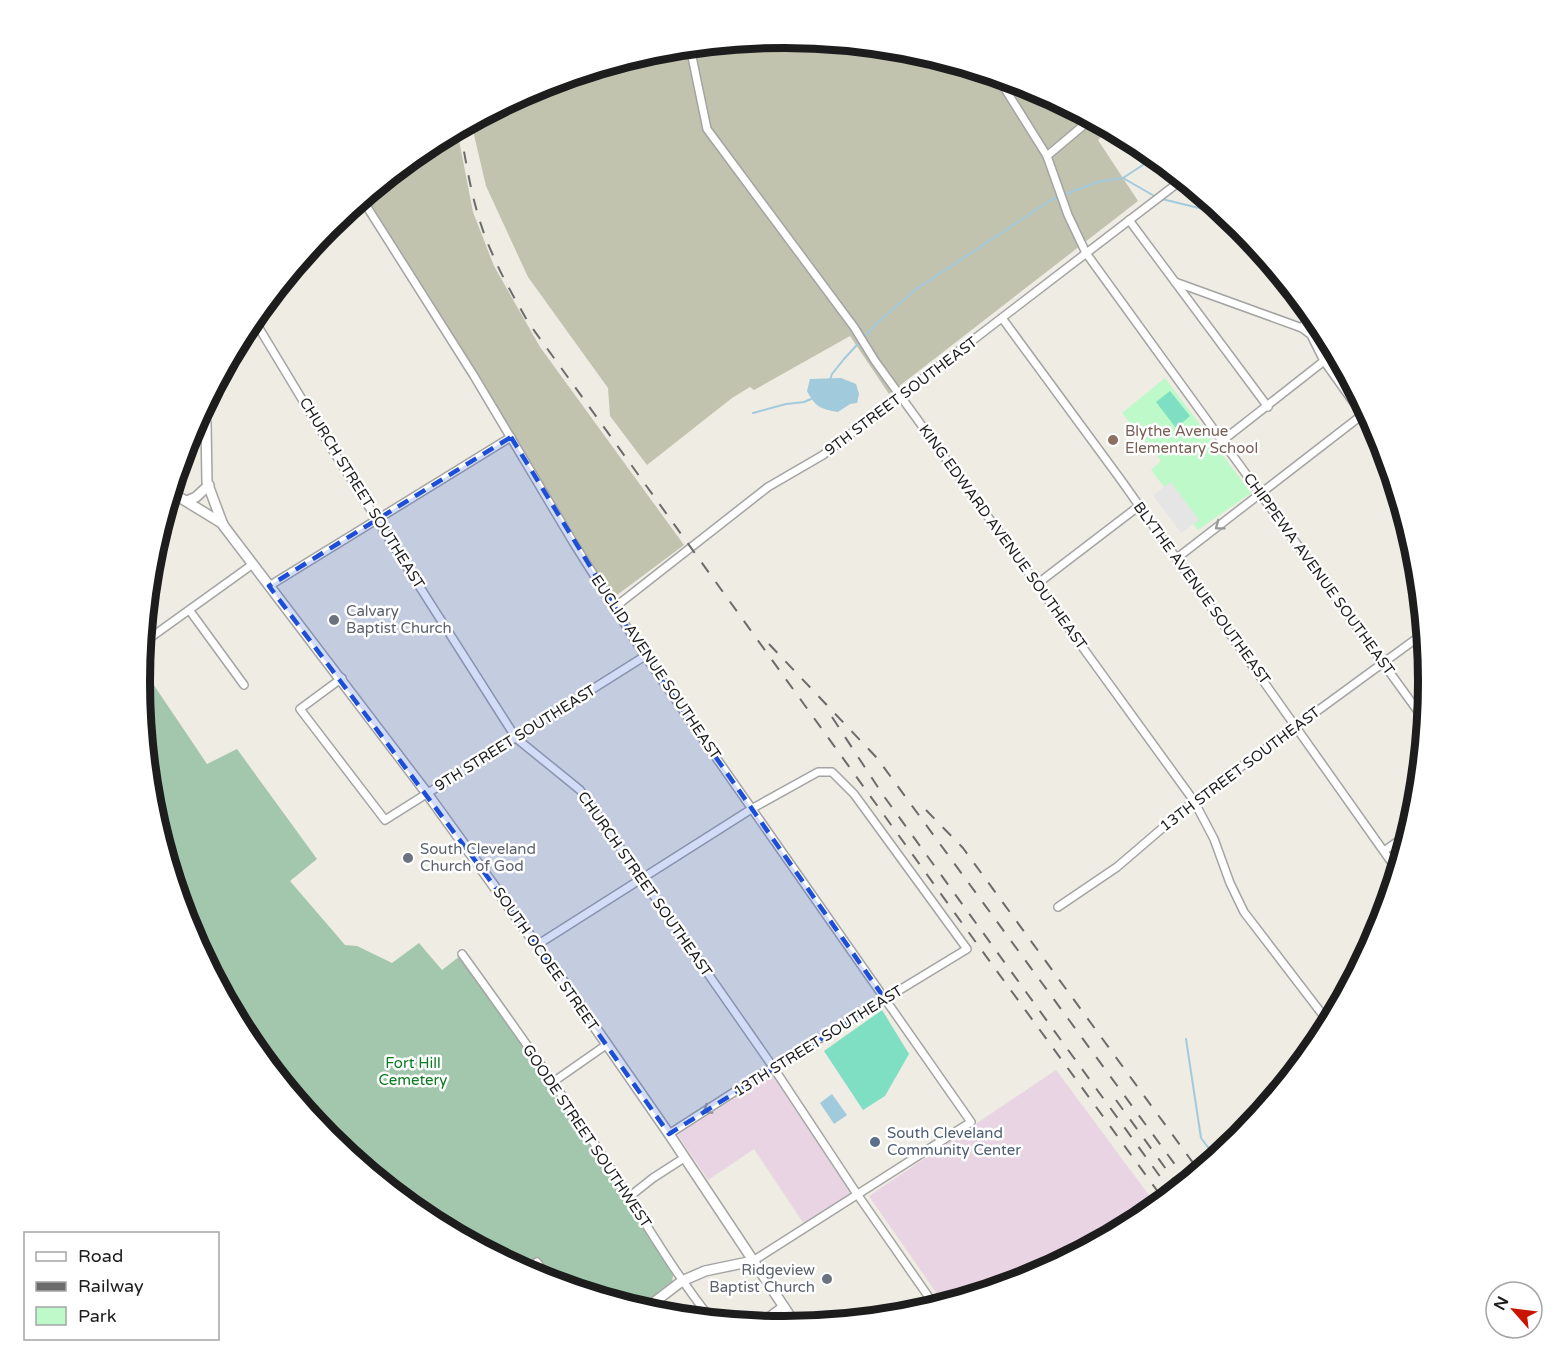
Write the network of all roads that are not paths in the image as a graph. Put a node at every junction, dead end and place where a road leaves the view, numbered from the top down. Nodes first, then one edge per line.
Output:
1 (692, 55) edge
2 (1004, 88) edge
3 (1085, 124) edge
4 (1047, 156) junction
5 (1176, 184) edge
6 (366, 205) edge
7 (1129, 220) junction
8 (1086, 253) junction
9 (1175, 282) junction
10 (1002, 318) junction
11 (1306, 322) edge
12 (259, 328) edge
13 (1302, 328) junction
14 (1311, 334) junction
15 (1316, 338) edge
16 (1324, 361) junction
17 (901, 397) junction
18 (1353, 403) edge
19 (1268, 407) junction
20 (1360, 417) edge
21 (206, 422) edge
22 (511, 437) junction
23 (1222, 441) junction
24 (209, 485) junction
25 (1261, 494) junction
26 (179, 496) edge
27 (187, 501) junction
28 (1139, 506) junction
29 (378, 519) junction
30 (224, 525) junction
31 (1177, 558) junction
32 (253, 564) junction
33 (1037, 584) junction
34 (269, 586) junction
35 (615, 607) junction
36 (190, 611) junction
37 (151, 637) edge
38 (1417, 638) edge
39 (645, 656) junction
40 (1383, 662) junction
41 (342, 678) junction
42 (244, 685) dead end
43 (1417, 710) edge
44 (1297, 725) junction
45 (516, 738) junction
46 (426, 792) junction
47 (1194, 801) junction
48 (753, 808) junction
49 (1397, 842) edge
50 (1384, 851) junction
51 (1391, 862) edge
52 (642, 879) junction
53 (1058, 907) dead end
54 (537, 945) junction
55 (462, 954) dead end
56 (885, 999) junction
57 (1323, 1015) edge
58 (606, 1045) junction
59 (773, 1067) junction
60 (553, 1082) junction
61 (669, 1134) junction
62 (684, 1158) junction
63 (857, 1194) junction
64 (628, 1197) junction
65 (753, 1261) junction
66 (537, 1262) dead end
67 (541, 1268) edge
68 (682, 1281) junction
69 (930, 1299) edge
70 (654, 1302) edge
71 (783, 1306) junction
72 (705, 1311) edge
73 (770, 1316) edge
74 (790, 1316) edge

1 - 17 street, KING EDWARD AVENUE SOUTHEAST
2 - 4 street, CHIPPEWA AVENUE SOUTHEAST
3 - 4 street
4 - 8 street, CHIPPEWA AVENUE SOUTHEAST
5 - 7 street, 9TH STREET SOUTHEAST
6 - 22 street, EUCLID AVENUE SOUTHEAST
7 - 8 street, 9TH STREET SOUTHEAST
7 - 9 street
8 - 10 street, 9TH STREET SOUTHEAST
8 - 23 street, CHIPPEWA AVENUE SOUTHEAST
9 - 13 street
9 - 19 street
10 - 17 street, 9TH STREET SOUTHEAST
10 - 28 street, BLYTHE AVENUE SOUTHEAST
11 - 13 street
12 - 29 street, CHURCH STREET SOUTHEAST
13 - 14 street
14 - 15 street
14 - 16 street
16 - 18 street
16 - 19 street
17 - 33 street, KING EDWARD AVENUE SOUTHEAST
17 - 35 street, 9TH STREET SOUTHEAST
19 - 23 street
20 - 25 street
21 - 24 street, SOUTH OCOEE STREET
22 - 29 street
22 - 35 street, EUCLID AVENUE SOUTHEAST
23 - 25 street, CHIPPEWA AVENUE SOUTHEAST
24 - 27 street
24 - 30 street, SOUTH OCOEE STREET
25 -> 31 street
25 - 40 street, CHIPPEWA AVENUE SOUTHEAST
26 - 27 street
27 - 30 street
28 - 31 street, BLYTHE AVENUE SOUTHEAST
28 - 33 street
29 - 34 street
29 - 45 street, CHURCH STREET SOUTHEAST
30 - 32 street, SOUTH OCOEE STREET
31 - 44 street, BLYTHE AVENUE SOUTHEAST
32 - 34 street, SOUTH OCOEE STREET
32 - 36 street
33 - 47 street, KING EDWARD AVENUE SOUTHEAST
34 - 41 street, SOUTH OCOEE STREET
35 - 39 street, EUCLID AVENUE SOUTHEAST
36 - 37 street
36 - 42 street
38 - 40 street, 13TH STREET SOUTHEAST
39 - 45 street, 9TH STREET SOUTHEAST
39 - 48 street, EUCLID AVENUE SOUTHEAST
40 - 43 street, CHIPPEWA AVENUE SOUTHEAST
40 - 44 street, 13TH STREET SOUTHEAST
41 - 46 street, SOUTH OCOEE STREET
41 - 46 street, 9TH STREET SOUTHEAST
44 - 47 street, 13TH STREET SOUTHEAST
44 - 50 street, BLYTHE AVENUE SOUTHEAST
45 - 46 street, 9TH STREET SOUTHEAST
45 - 52 street, CHURCH STREET SOUTHEAST
46 - 54 street, SOUTH OCOEE STREET
47 - 53 street, 13TH STREET SOUTHEAST
47 - 57 street, KING EDWARD AVENUE SOUTHEAST
48 - 52 street
48 - 56 street, EUCLID AVENUE SOUTHEAST
48 - 56 street, 13TH STREET SOUTHEAST
49 - 50 street
50 - 51 street, BLYTHE AVENUE SOUTHEAST
52 - 54 street
52 - 59 street, CHURCH STREET SOUTHEAST
54 - 58 street, SOUTH OCOEE STREET
55 - 60 street, GOODE STREET SOUTHWEST
56 - 59 street, 13TH STREET SOUTHEAST
56 - 63 street, EUCLID AVENUE SOUTHEAST
58 - 60 street
58 - 61 street, SOUTH OCOEE STREET
59 -> 61 street, 13TH STREET SOUTHEAST
59 - 63 street, CHURCH STREET SOUTHEAST
60 - 64 street, GOODE STREET SOUTHWEST
61 - 62 street, SOUTH OCOEE STREET
62 - 64 street
62 - 65 street, SOUTH OCOEE STREET
63 - 65 street
63 - 69 street, CHURCH STREET SOUTHEAST
64 - 68 street, GOODE STREET SOUTHWEST
65 - 68 street
65 - 71 street, SOUTH OCOEE STREET
66 - 67 street
68 - 70 street
68 - 72 street, GOODE STREET SOUTHWEST
71 - 73 street
71 - 74 street, SOUTH OCOEE STREET

